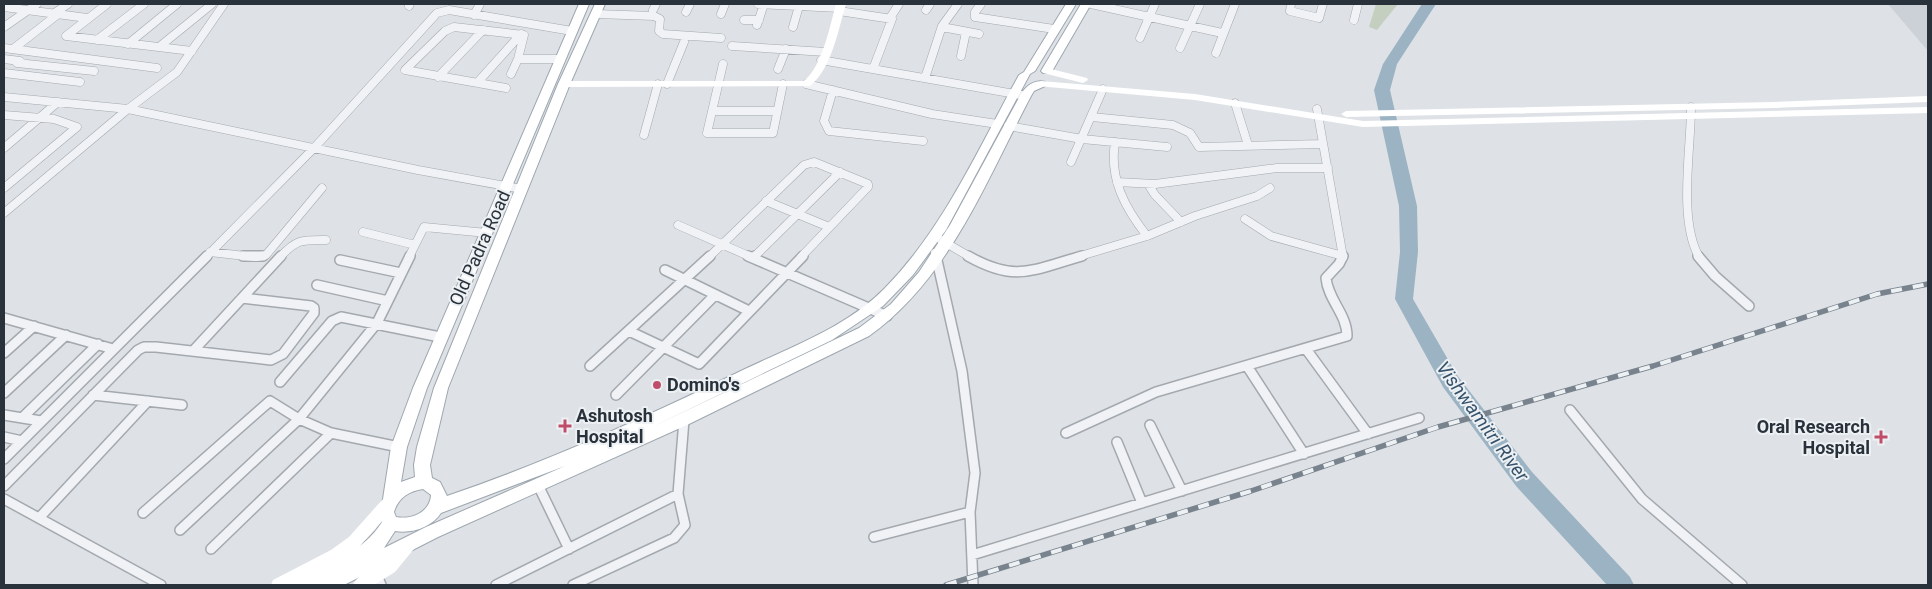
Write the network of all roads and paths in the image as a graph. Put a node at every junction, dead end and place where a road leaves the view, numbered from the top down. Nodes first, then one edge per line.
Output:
1 (37, 4) edge
2 (68, 4) edge
3 (107, 4) edge
4 (144, 4) edge
5 (177, 4) edge
6 (212, 4) edge
7 (224, 4) edge
8 (480, 4) edge
9 (584, 4) edge
10 (690, 4) edge
11 (724, 4) edge
12 (756, 4) edge
13 (764, 4) edge
14 (899, 4) edge
15 (958, 4) edge
16 (981, 4) edge
17 (1071, 4) edge
18 (1086, 4) edge
19 (1091, 4) edge
20 (1155, 4) edge
21 (1199, 4) edge
22 (1234, 4) edge
23 (1291, 4) edge
24 (1323, 4) edge
25 (1358, 4) edge
26 (786, 5) edge
27 (815, 5) edge
28 (799, 6) junction
29 (4, 7) edge
30 (840, 8) edge
31 (598, 9) edge
32 (27, 11) junction
33 (686, 12) dead end
34 (474, 14) junction
35 (720, 14) dead end
36 (55, 15) junction
37 (1150, 15) junction
38 (87, 18) junction
39 (890, 18) junction
40 (744, 20) dead end
41 (1354, 20) dead end
42 (6, 24) edge
43 (1191, 25) junction
44 (793, 27) dead end
45 (942, 27) junction
46 (1054, 29) junction
47 (483, 30) junction
48 (572, 31) junction
49 (966, 32) junction
50 (1222, 33) junction
51 (521, 34) junction
52 (978, 34) dead end
53 (721, 38) dead end
54 (1140, 38) dead end
55 (97, 40) junction
56 (684, 42) dead end
57 (128, 44) junction
58 (732, 46) dead end
59 (159, 47) junction
60 (4, 48) edge
61 (1180, 48) dead end
62 (13, 49) junction
63 (786, 49) junction
64 (32, 51) junction
65 (192, 51) junction
66 (1216, 53) dead end
67 (823, 56) junction
68 (960, 56) dead end
69 (561, 58) junction
70 (518, 59) junction
71 (4, 60) edge
72 (18, 62) junction
73 (723, 64) dead end
74 (157, 68) dead end
75 (778, 69) dead end
76 (873, 69) junction
77 (94, 72) dead end
78 (4, 73) edge
79 (1027, 73) junction
80 (511, 74) dead end
81 (438, 77) junction
82 (925, 78) junction
83 (1044, 78) junction
84 (80, 82) dead end
85 (477, 84) junction
86 (564, 84) junction
87 (663, 84) junction
88 (719, 84) junction
89 (783, 84) junction
90 (806, 84) junction
91 (506, 88) dead end
92 (1103, 89) junction
93 (833, 90) junction
94 (1019, 95) junction
95 (4, 96) edge
96 (1928, 99) edge
97 (58, 102) junction
98 (1235, 103) junction
99 (128, 109) junction
100 (713, 110) junction
101 (1928, 110) edge
102 (777, 111) junction
103 (1691, 112) junction
104 (1317, 113) junction
105 (4, 115) edge
106 (41, 117) junction
107 (1092, 117) junction
108 (1003, 125) junction
109 (644, 135) dead end
110 (1082, 139) junction
111 (923, 141) dead end
112 (1115, 142) junction
113 (1323, 144) junction
114 (1248, 145) junction
115 (315, 147) junction
116 (1167, 147) dead end
117 (4, 148) edge
118 (1071, 162) dead end
119 (1328, 168) junction
120 (840, 172) junction
121 (1117, 182) junction
122 (1148, 184) junction
123 (506, 187) junction
124 (4, 188) edge
125 (322, 188) dead end
126 (1270, 188) dead end
127 (522, 189) junction
128 (766, 201) junction
129 (4, 213) edge
130 (797, 214) junction
131 (1245, 219) dead end
132 (1181, 222) junction
133 (678, 225) dead end
134 (829, 227) junction
135 (363, 232) dead end
136 (487, 234) junction
137 (1147, 236) junction
138 (326, 240) dead end
139 (722, 243) junction
140 (415, 245) junction
141 (936, 245) junction
142 (210, 252) junction
143 (1343, 256) junction
144 (754, 257) junction
145 (340, 260) dead end
146 (665, 270) dead end
147 (786, 272) junction
148 (401, 273) junction
149 (684, 281) junction
150 (317, 285) dead end
151 (715, 294) junction
152 (242, 298) junction
153 (388, 301) junction
154 (1749, 306) dead end
155 (871, 309) junction
156 (749, 311) junction
157 (887, 316) junction
158 (4, 318) edge
159 (377, 323) junction
160 (34, 326) junction
161 (629, 331) junction
162 (66, 335) junction
163 (440, 337) junction
164 (98, 344) junction
165 (663, 347) junction
166 (114, 349) junction
167 (1306, 349) junction
168 (193, 352) junction
169 (4, 353) edge
170 (590, 366) dead end
171 (1247, 366) junction
172 (280, 382) dead end
173 (4, 393) edge
174 (93, 395) junction
175 (616, 395) dead end
176 (148, 401) junction
177 (182, 406) dead end
178 (1570, 410) dead end
179 (4, 415) edge
180 (22, 418) junction
181 (1419, 418) dead end
182 (299, 419) junction
183 (684, 420) junction
184 (41, 422) junction
185 (1150, 425) dead end
186 (331, 433) junction
187 (1066, 433) dead end
188 (1368, 434) junction
189 (4, 437) edge
190 (22, 441) junction
191 (1117, 442) dead end
192 (400, 447) junction
193 (1304, 454) junction
194 (4, 458) edge
195 (424, 482) junction
196 (538, 485) junction
197 (4, 486) edge
198 (1182, 491) junction
199 (678, 494) junction
200 (4, 499) edge
201 (389, 501) junction
202 (1142, 503) junction
203 (435, 510) junction
204 (970, 512) junction
205 (143, 513) dead end
206 (466, 517) junction
207 (39, 518) junction
208 (392, 523) junction
209 (180, 530) dead end
210 (874, 537) dead end
211 (410, 544) junction
212 (211, 549) dead end
213 (569, 549) junction
214 (972, 555) junction
215 (356, 572) edge
216 (379, 580) edge
217 (161, 585) edge
218 (279, 585) edge
219 (300, 585) edge
220 (328, 585) edge
221 (496, 585) edge
222 (573, 585) edge
223 (973, 585) edge
224 (1742, 585) edge

1 - 32 street
2 - 36 street
3 - 38 street
4 - 55 street
5 - 57 street
6 - 59 street
7 - 65 street
8 - 34 street
9 - 48 main road, Old Padra Road
10 - 33 street
11 - 35 street
12 - 13 street
13 - 26 street
13 - 40 street
14 - 39 street
15 - 45 street
16 - 46 street
17 - 46 main road
18 - 83 main road
19 - 37 street
20 - 37 street
21 - 43 street
22 - 50 street
23 - 24 street
25 - 41 street
26 - 28 street
27 - 28 street
27 - 30 street
28 - 44 street
29 - 32 street
30 - 39 street
30 - 67 main road
31 - 53 street
31 - 86 main road, Old Padra Road
32 - 36 street
32 - 42 street
34 - 48 street
34 - 115 street
36 - 38 street
36 - 62 street
37 - 43 street
37 - 54 street
38 - 55 street
39 - 76 street
43 - 50 street
43 - 61 street
45 - 49 street
45 - 82 street
46 - 79 main road
47 - 51 street
47 - 81 street
47 - 81 street
48 - 69 main road, Old Padra Road
49 - 52 street
49 - 68 street
50 - 66 street
51 - 70 street
51 - 85 street
55 - 57 street
56 - 87 street
57 - 59 street
58 - 63 street
59 - 65 street
60 - 62 street
62 - 64 street
63 - 67 street
63 - 75 street
64 - 72 street
64 - 74 street
65 - 99 street
67 - 76 street
67 - 90 main road
69 - 70 street
69 - 123 main road, Old Padra Road
70 - 80 street
71 - 72 street
72 - 77 street
72 - 78 street
73 - 88 street
76 - 82 street
78 - 84 street
79 - 83 main road
79 - 94 main road
81 - 85 street
82 - 94 street
83 - 92 main road
83 - 94 main road
83 - 104 main road
85 - 91 street
86 - 87 main road
86 - 127 main road, Old Padra Road
87 - 88 main road
87 - 109 street
88 - 89 main road
88 - 100 street
89 - 90 main road
89 - 102 street
90 - 93 street
92 - 98 main road
92 - 107 street
93 - 108 street
93 - 111 street
94 - 108 main road
95 - 97 street
96 - 103 main road
97 - 99 street
97 - 106 street
98 - 104 main road
98 - 114 street
99 - 115 street
99 - 129 street
100 - 102 street
100 - 102 street
101 - 103 main road
103 - 104 main road
103 - 154 street
104 - 113 street
105 - 106 street
106 - 117 street
106 - 124 street
107 - 110 street
107 - 114 street
108 - 110 street
108 - 141 main road
110 - 112 street
110 - 118 street
112 - 116 street
112 - 121 street
113 - 114 street
113 - 119 street
115 - 123 street
115 - 142 street
119 - 122 street
119 - 143 street
120 - 128 street
120 - 130 street
120 - 134 street
121 - 122 street
121 - 137 street
122 - 132 street
123 - 127 street
123 - 136 main road, Old Padra Road
125 - 142 street
126 - 132 street
127 - 195 main road, Old Padra Road
128 - 130 street
128 - 139 street
130 - 134 street
130 - 144 street
131 - 143 street
132 - 137 street
133 - 139 street
134 - 147 street
135 - 140 street
136 - 140 street
136 - 163 main road, Old Padra Road
137 - 141 street
138 - 152 street
139 - 144 street
139 - 149 street
140 - 148 street
141 - 155 main road
141 - 157 main road
141 - 204 street
142 - 166 street
143 - 167 street
144 - 147 street
145 - 148 street
146 - 149 street
147 - 155 street
147 - 156 street
148 - 153 street
149 - 151 street
149 - 161 street
150 - 153 street
151 - 156 street
151 - 165 street
152 - 168 street
152 - 168 street
153 - 159 street
155 - 157 street
155 - 203 main road
156 - 165 street
157 - 183 main road
158 - 160 street
159 - 163 street
159 - 172 street
159 - 182 street
160 - 162 street
160 - 169 street
161 - 165 street
161 - 170 street
162 - 164 street
162 - 173 street
163 - 192 main road, Old Padra Road
164 - 166 street
164 - 180 street
165 - 175 street
166 - 184 street
167 - 171 street
167 - 188 street
168 - 174 street
171 - 187 street
171 - 193 street
174 - 176 street
174 - 197 street
176 - 177 street
176 - 207 street
178 - 224 street
179 - 180 street
180 - 184 street
181 - 188 street
182 - 186 street
182 - 205 street
182 - 209 street
183 - 196 main road
183 - 199 street
184 - 190 street
185 - 198 street
186 - 192 street
186 - 212 street
188 - 193 street
189 - 190 street
190 - 194 street
191 - 202 street
192 - 201 main road, Old Padra Road
193 - 198 street
195 - 201 main road
195 - 203 main road
196 - 206 main road
196 - 213 street
198 - 202 street
199 - 213 street
199 - 222 street
200 - 207 street
201 - 208 main road
201 - 218 main road
202 - 214 street
203 - 206 main road
203 - 208 main road
204 - 210 street
204 - 214 street
206 - 211 main road
207 - 217 street
208 - 215 main road
211 - 215 main road
211 - 216 main road
213 - 221 street
214 - 223 street
215 - 216 main road
215 - 219 main road
215 - 220 main road

